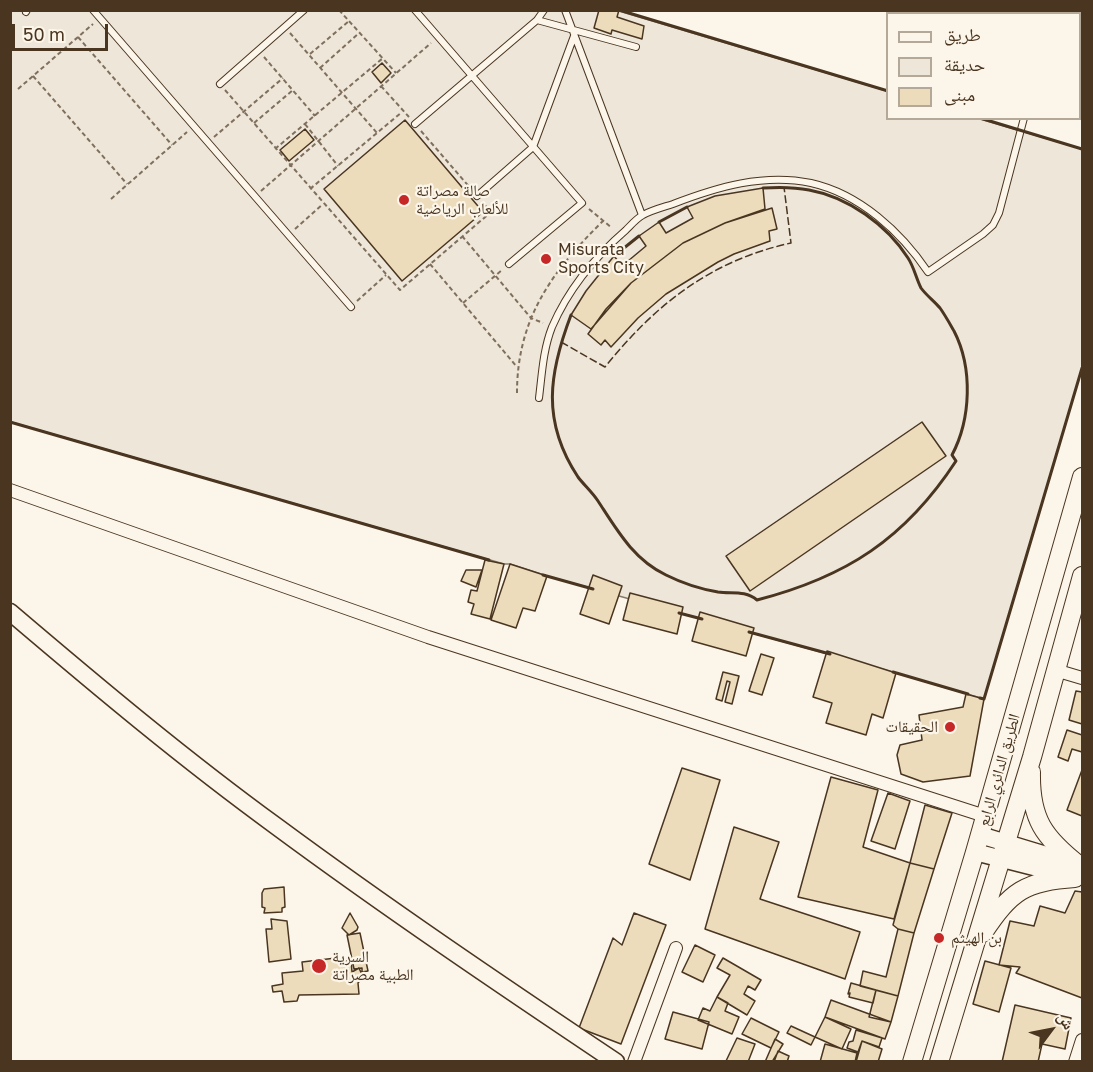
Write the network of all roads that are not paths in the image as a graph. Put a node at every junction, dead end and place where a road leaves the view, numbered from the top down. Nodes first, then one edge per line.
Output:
1 (93, 10) edge
2 (304, 10) edge
3 (415, 10) edge
4 (544, 10) edge
5 (565, 10) edge
6 (537, 20) junction
7 (573, 33) junction
8 (636, 47) dead end
9 (471, 76) junction
10 (220, 84) road end
11 (1023, 120) edge
12 (415, 124) road end
13 (533, 147) junction
14 (477, 196) road end
15 (642, 215) junction
16 (509, 264) road end
17 (351, 307) road end
18 (539, 398) dead end
19 (1083, 477) edge
20 (10, 490) edge
21 (1083, 576) edge
22 (10, 612) edge
23 (1055, 670) junction
24 (1083, 678) edge
25 (1032, 757) junction
26 (985, 816) junction
27 (977, 844) junction
28 (1002, 850) junction
29 (1080, 872) edge
30 (676, 948) dead end
31 (966, 970) junction
32 (1083, 1041) edge
33 (616, 1062) edge
34 (634, 1062) edge
35 (912, 1062) edge
36 (939, 1062) edge
37 (1075, 1062) edge

1 - 17 lane
2 - 10 lane
3 - 9 lane
4 - 6 lane
5 - 7 lane
6 - 7 lane
6 - 9 lane
7 - 8 lane
7 - 13 lane
7 - 15 lane
9 - 12 lane
9 - 13 lane
11 - 15 lane
13 - 14 lane
13 - 16 lane
15 - 18 lane
19 - 26 main road, الطريق الدائري الرابع
20 - 26 street
21 - 23 main road, الطريق الدائري الرابع
22 - 33 street
23 - 24 street
23 - 25 main road, الطريق الدائري الرابع
25 - 28 main road, الطريق الدائري الرابع
25 - 29 main road
26 - 27 main road, الطريق الدائري الرابع
27 - 28 street
27 - 35 main road, الطريق الدائري الرابع
28 - 29 street
28 - 31 main road, الطريق الدائري الرابع
29 - 31 main road
30 - 34 street
31 - 36 main road, الطريق الدائري الرابع
32 - 37 street

